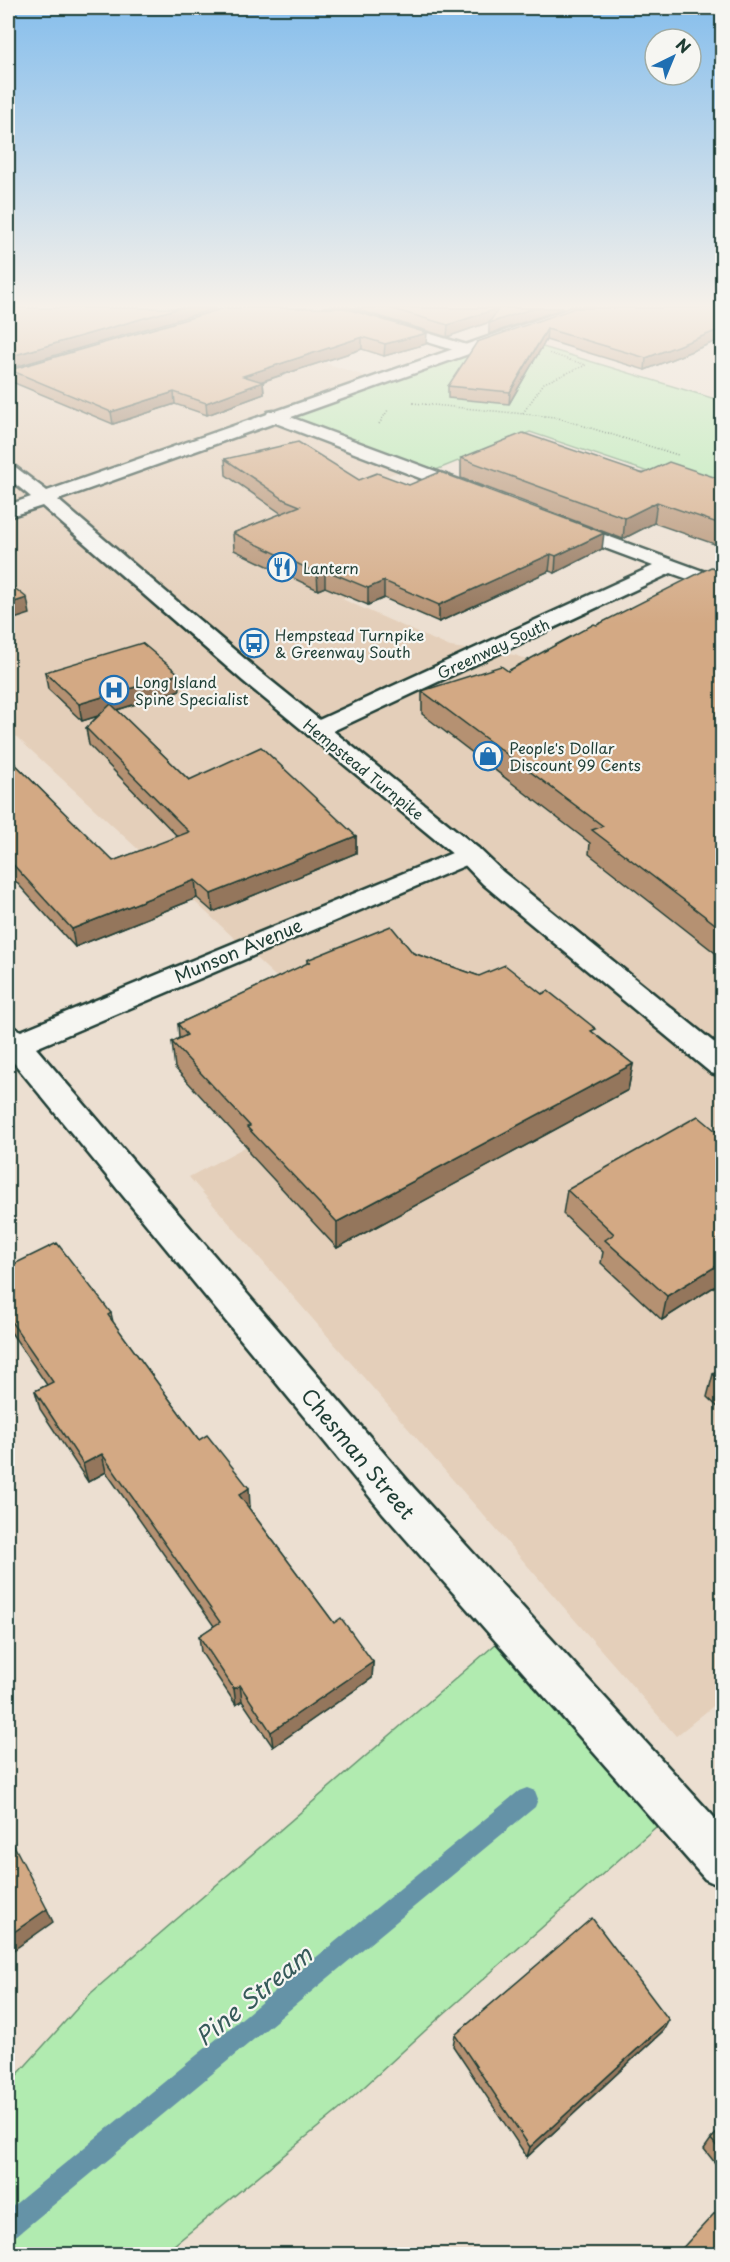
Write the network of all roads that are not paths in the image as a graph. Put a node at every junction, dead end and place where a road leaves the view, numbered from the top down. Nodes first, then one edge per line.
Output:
1 (281, 414) edge
2 (274, 416) junction
3 (8, 470) edge
4 (44, 497) junction
5 (494, 499) edge
6 (8, 510) edge
7 (549, 520) edge
8 (670, 566) junction
9 (723, 585) edge
10 (316, 730) junction
11 (469, 854) junction
12 (10, 1042) edge
13 (723, 1065) edge
14 (723, 1862) edge

1 - 2 street
2 - 4 street
2 - 5 street
3 - 4 street, Hempstead Turnpike
4 - 6 street
4 - 10 street, Hempstead Turnpike
7 - 8 street
8 - 9 street
8 - 10 street, Greenway South
10 - 11 street, Hempstead Turnpike
11 - 12 street, Munson Avenue
11 - 13 street, Hempstead Turnpike
12 - 14 street, Chesman Street

